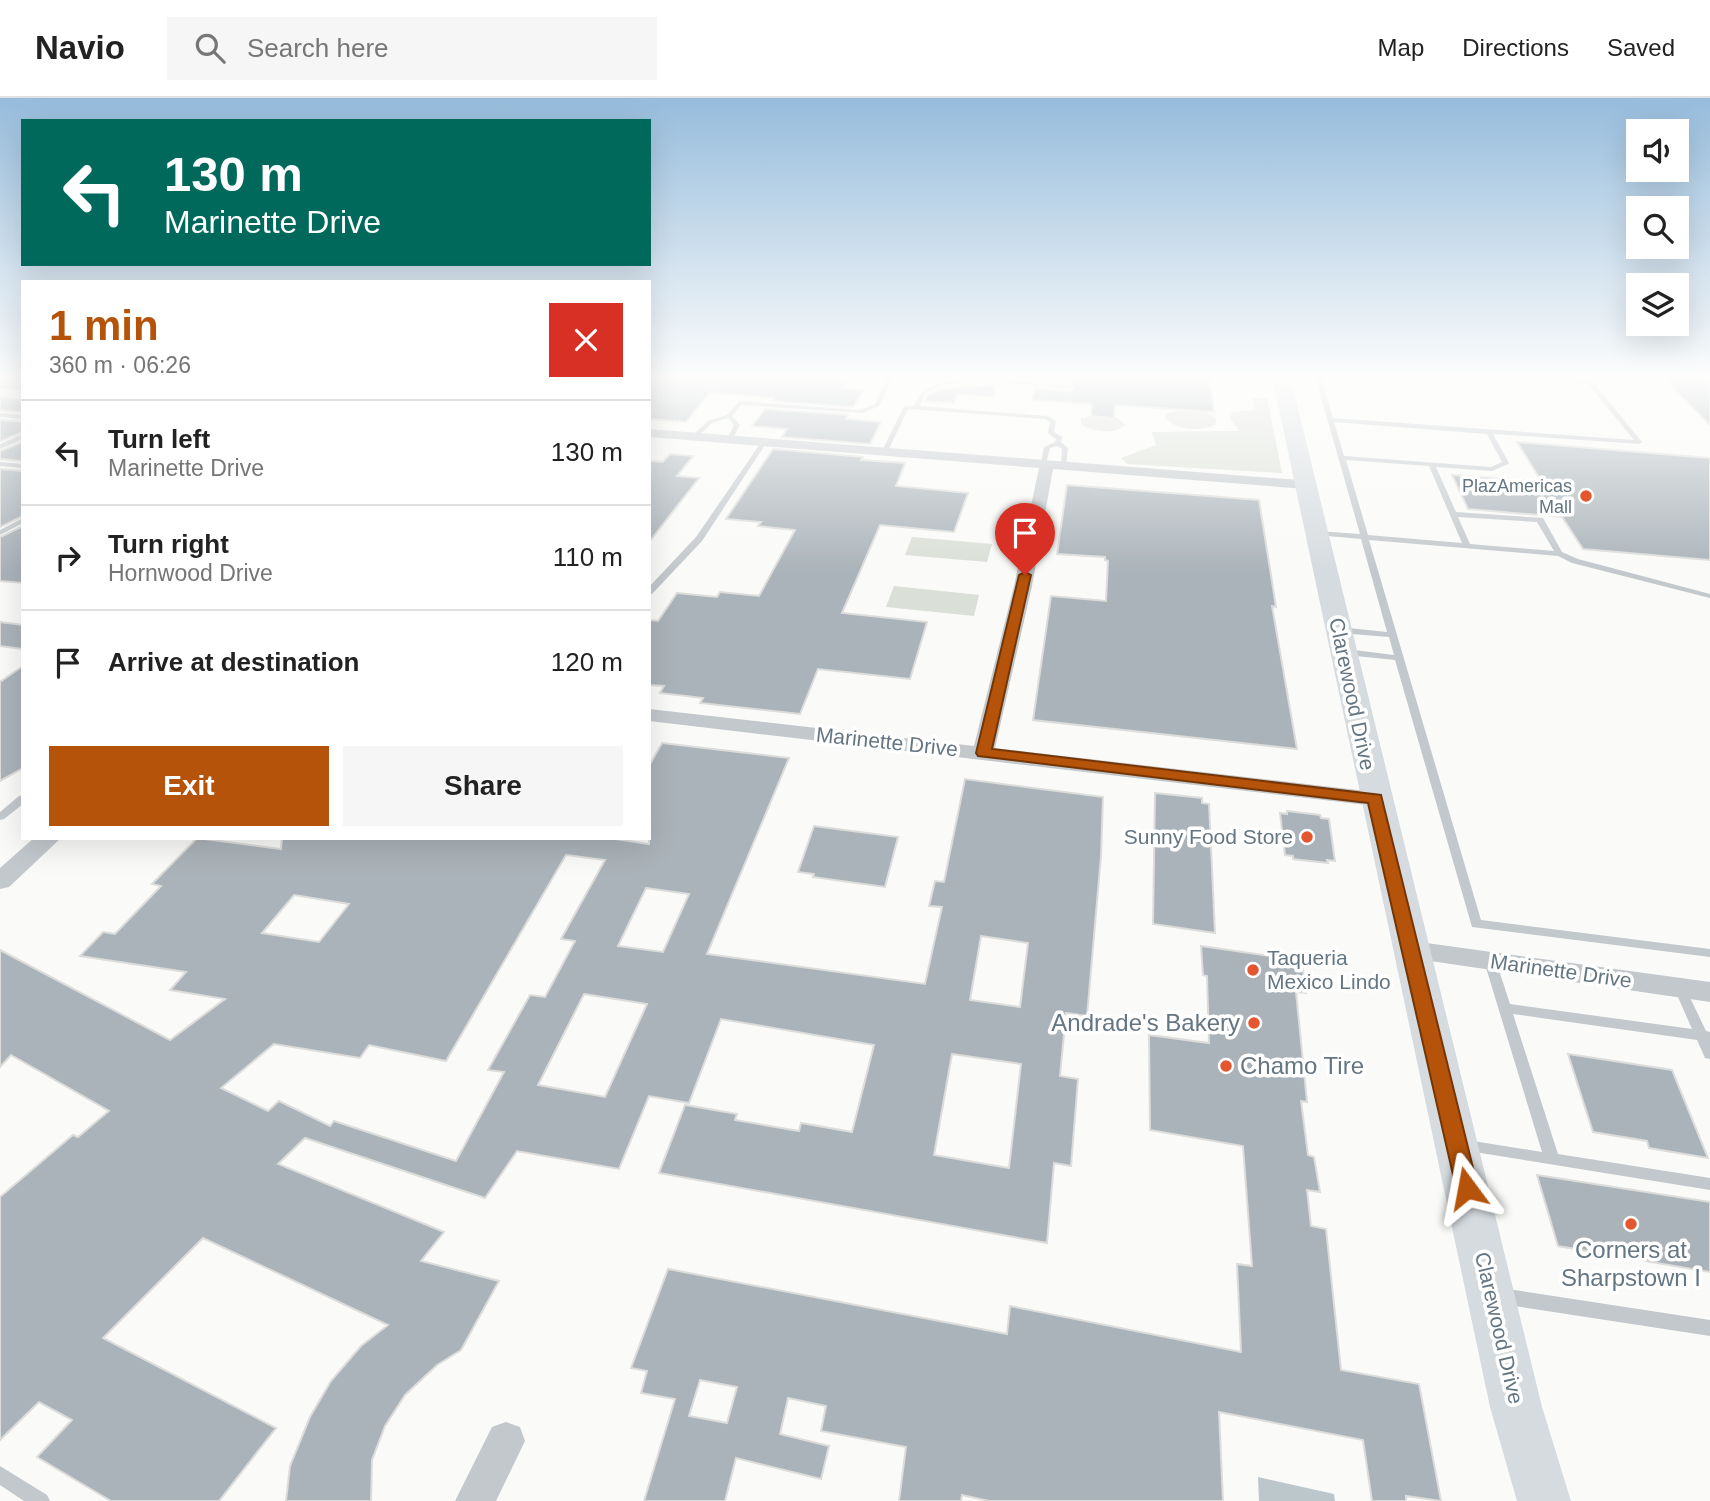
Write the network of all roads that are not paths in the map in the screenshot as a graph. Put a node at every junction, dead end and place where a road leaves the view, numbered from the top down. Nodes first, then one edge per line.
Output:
1 (758, 441) edge
2 (890, 441) edge
3 (1297, 441) edge
4 (1337, 441) edge
5 (1494, 441) edge
6 (764, 442) junction
7 (1058, 443) joint
8 (885, 451) junction
9 (1342, 458) junction
10 (0, 464) edge
11 (1051, 464) junction
12 (1432, 465) junction
13 (21, 466) edge
14 (1306, 484) junction
15 (1453, 514) junction
16 (21, 521) edge
17 (0, 533) edge
18 (1317, 533) junction
19 (1364, 537) junction
20 (1467, 546) junction
21 (1559, 554) junction
22 (651, 590) edge
23 (1710, 596) edge
24 (1392, 635) junction
25 (1340, 641) junction
26 (1399, 658) junction
27 (651, 715) edge
28 (984, 753) junction
29 (1376, 799) junction
30 (21, 800) edge
31 (0, 817) edge
32 (47, 840) edge
33 (0, 881) edge
34 (1412, 950) junction
35 (1710, 953) edge
36 (1490, 961) junction
37 (1680, 988) junction
38 (1710, 992) edge
39 (1506, 1008) junction
40 (1706, 1036) edge
41 (1710, 1054) edge
42 (1457, 1144) junction
43 (1552, 1159) junction
44 (1710, 1184) edge
45 (1491, 1294) junction
46 (1710, 1328) edge
47 (506, 1441) dead end
48 (0, 1475) edge
49 (41, 1501) edge
50 (475, 1501) edge
51 (1544, 1501) edge

1 - 6 street
2 - 8 lane
3 - 14 street, Clarewood Drive
4 - 9 lane
5 - 12 lane
6 - 8 street
6 - 22 lane
7 - 11 lane
7 - 11 lane
8 - 11 street
9 - 12 lane
9 - 19 lane
10 - 13 lane
11 - 14 street
11 - 28 street
12 - 15 lane
14 - 18 street, Clarewood Drive
15 - 20 lane
15 - 21 lane
16 - 17 lane
18 - 19 lane
18 - 25 street, Clarewood Drive
19 - 20 lane
19 - 24 lane
20 - 21 lane
21 - 23 lane
24 - 25 lane
24 - 26 lane
25 - 26 lane
25 - 29 street, Clarewood Drive
26 - 35 lane
27 - 28 street, Marinette Drive
28 - 29 street, Marinette Drive
29 - 34 street, Clarewood Drive
30 - 31 lane
32 - 33 street
34 - 36 street, Marinette Drive
34 - 42 street, Clarewood Drive
36 - 37 street, Marinette Drive
36 - 39 lane
37 - 38 street, Marinette Drive
37 - 40 lane
39 - 40 lane
39 - 43 lane
40 - 41 lane
42 - 43 lane
42 - 45 street, Clarewood Drive
43 - 44 lane
45 - 46 lane
45 - 51 street, Clarewood Drive
47 - 50 street
48 - 49 lane

